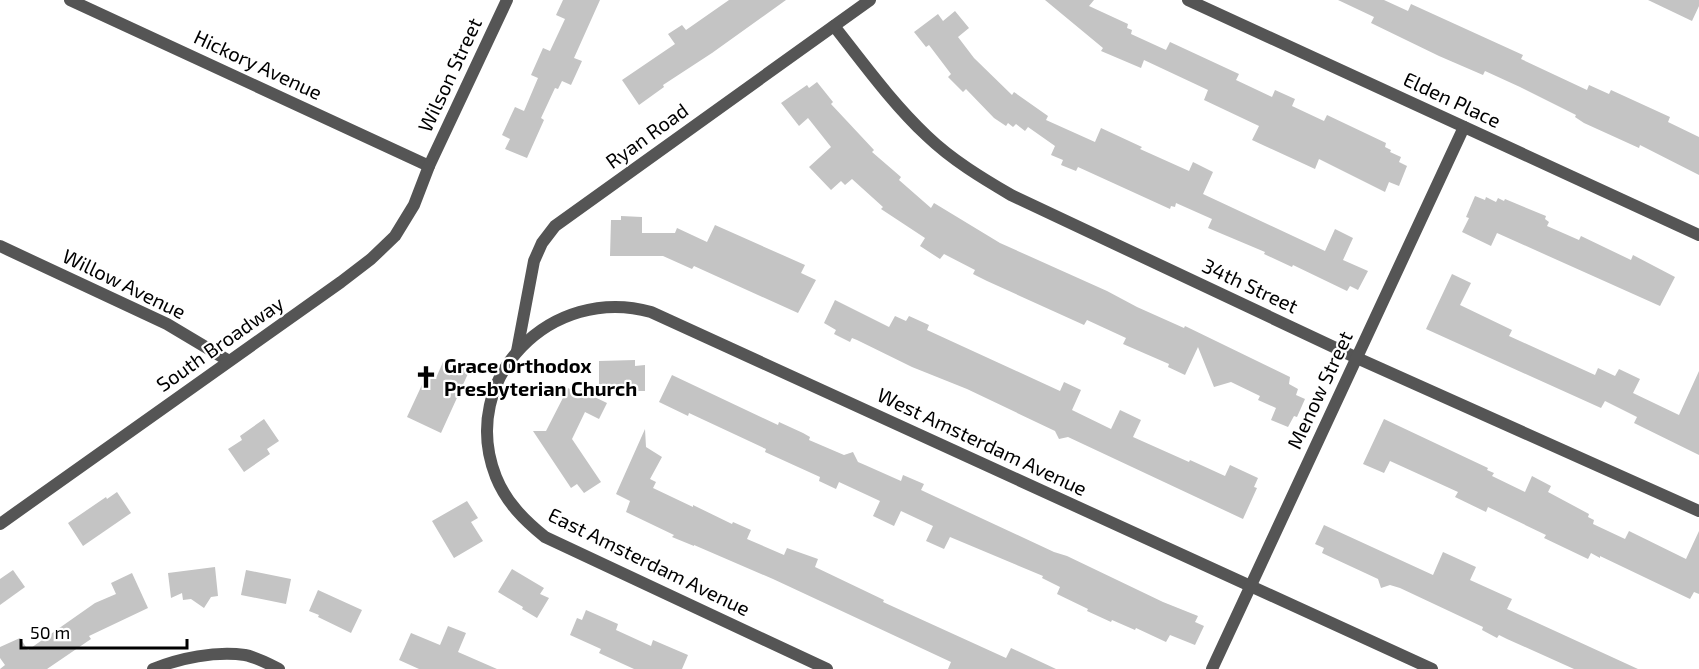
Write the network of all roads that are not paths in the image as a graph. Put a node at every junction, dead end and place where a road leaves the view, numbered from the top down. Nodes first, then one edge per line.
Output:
1 (70, 0) edge
2 (507, 0) edge
3 (870, 0) edge
4 (1188, 0) edge
5 (834, 26) junction
6 (1464, 127) junction
7 (429, 166) junction
8 (1699, 235) edge
9 (0, 246) edge
10 (517, 351) junction
11 (1357, 358) junction
12 (229, 361) junction
13 (1699, 511) edge
14 (0, 525) edge
15 (1251, 586) junction
16 (153, 669) edge
17 (279, 669) edge
18 (827, 669) edge
19 (1212, 669) edge
20 (1432, 669) edge

1 - 7 street, Hickory Avenue
2 - 7 street, Wilson Street
3 - 5 street, Ryan Road
4 - 6 street, Elden Place
5 - 10 street, Ryan Road
5 - 11 street, 34th Street
6 - 8 street, Elden Place
6 - 11 street, Menow Street
7 - 12 street, South Broadway
9 - 12 street, Willow Avenue
10 - 15 street, West Amsterdam Avenue
10 - 18 street, East Amsterdam Avenue
11 - 13 street, 34th Street
11 - 15 street, Menow Street
12 - 14 street, South Broadway
15 - 19 street, Menow Street
15 - 20 street, West Amsterdam Avenue
16 - 17 street

